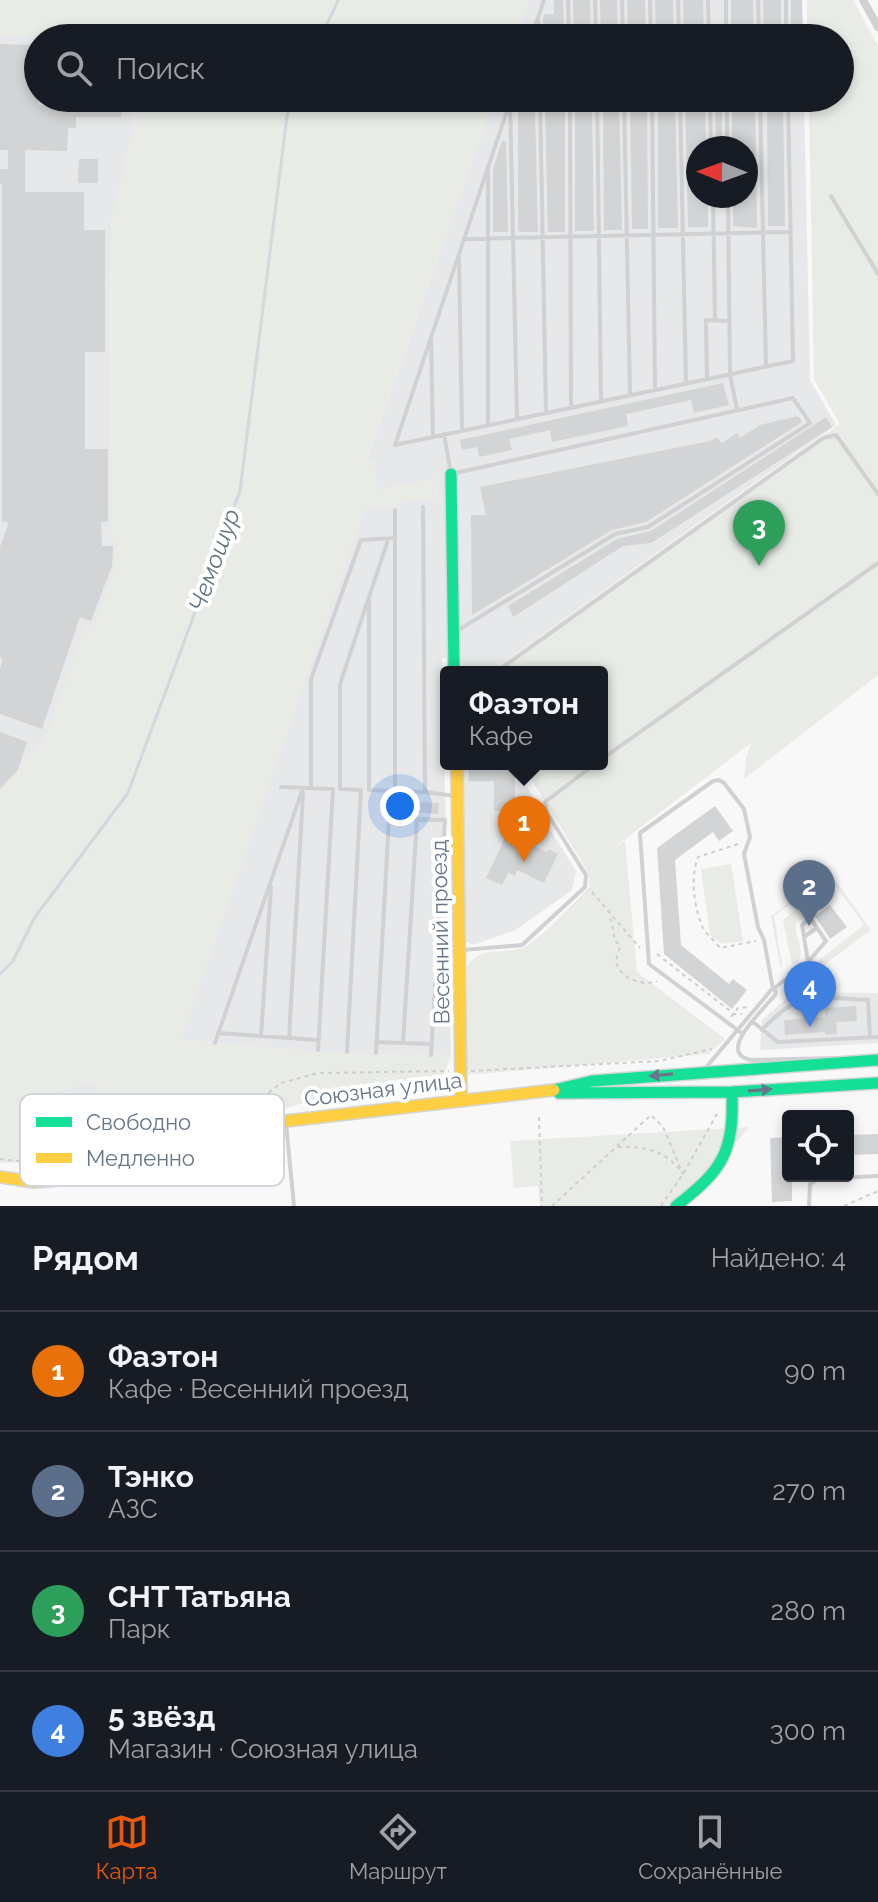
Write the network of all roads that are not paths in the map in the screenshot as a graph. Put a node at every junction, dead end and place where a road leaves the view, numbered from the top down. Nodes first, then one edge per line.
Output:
1 (544, 0) edge
2 (568, 0) edge
3 (595, 0) edge
4 (622, 0) edge
5 (650, 0) edge
6 (678, 0) edge
7 (708, 0) edge
8 (726, 0) edge
9 (758, 0) edge
10 (786, 0) edge
11 (863, 0) edge
12 (538, 17) junction
13 (536, 24) edge
14 (538, 24) edge
15 (569, 24) edge
16 (596, 24) edge
17 (623, 24) edge
18 (651, 24) edge
19 (679, 24) edge
20 (709, 24) edge
21 (726, 24) edge
22 (759, 24) edge
23 (786, 24) edge
24 (878, 27) edge
25 (507, 112) edge
26 (511, 112) edge
27 (540, 112) edge
28 (570, 112) edge
29 (597, 112) edge
30 (624, 112) edge
31 (652, 112) edge
32 (680, 112) edge
33 (710, 112) edge
34 (727, 112) edge
35 (760, 112) edge
36 (788, 112) edge
37 (711, 136) edge
38 (727, 136) edge
39 (488, 167) junction
40 (831, 196) dead end
41 (713, 208) edge
42 (728, 208) edge
43 (763, 232) junction
44 (790, 232) junction
45 (683, 234) junction
46 (713, 234) junction
47 (626, 235) junction
48 (653, 235) junction
49 (728, 235) junction
50 (599, 236) junction
51 (542, 237) junction
52 (570, 237) junction
53 (486, 238) junction
54 (515, 238) junction
55 (464, 239) junction
56 (459, 253) junction
57 (878, 274) edge
58 (715, 320) junction
59 (729, 321) junction
60 (431, 335) junction
61 (766, 367) junction
62 (730, 375) junction
63 (707, 379) junction
64 (686, 383) junction
65 (655, 390) junction
66 (630, 395) junction
67 (601, 401) junction
68 (571, 407) junction
69 (737, 409) junction
70 (546, 413) junction
71 (517, 419) junction
72 (488, 425) junction
73 (462, 430) junction
74 (444, 434) junction
75 (433, 437) junction
76 (451, 474) junction
77 (878, 494) edge
78 (423, 507) dead end
79 (395, 510) dead end
80 (395, 538) junction
81 (389, 539) junction
82 (878, 563) edge
83 (369, 597) junction
84 (453, 634) junction
85 (454, 666) edge
86 (504, 666) edge
87 (608, 755) edge
88 (457, 770) edge
89 (587, 770) edge
90 (281, 787) dead end
91 (303, 788) junction
92 (311, 788) junction
93 (333, 789) junction
94 (340, 789) junction
95 (361, 790) junction
96 (369, 790) junction
97 (397, 792) junction
98 (425, 792) junction
99 (458, 796) junction
100 (395, 818) junction
101 (417, 819) junction
102 (271, 881) junction
103 (817, 928) junction
104 (804, 937) junction
105 (461, 950) junction
106 (808, 962) junction
107 (773, 989) junction
108 (753, 1022) junction
109 (737, 1030) junction
110 (762, 1030) junction
111 (218, 1033) junction
112 (743, 1034) junction
113 (261, 1036) junction
114 (870, 1037) junction
115 (878, 1037) edge
116 (289, 1038) junction
117 (318, 1040) junction
118 (376, 1042) junction
119 (215, 1043) dead end
120 (403, 1043) junction
121 (432, 1044) junction
122 (318, 1050) dead end
123 (347, 1052) dead end
124 (376, 1053) dead end
125 (431, 1055) dead end
126 (854, 1060) junction
127 (878, 1060) edge
128 (702, 1072) junction
129 (592, 1081) junction
130 (878, 1083) edge
131 (732, 1092) junction
132 (542, 1093) junction
133 (594, 1095) junction
134 (461, 1100) junction
135 (286, 1121) joint
136 (878, 1176) edge
137 (0, 1177) edge
138 (20, 1180) edge
139 (294, 1206) edge
140 (676, 1206) edge
141 (809, 1206) edge

1 - 12 lane
2 - 15 lane
3 - 16 lane
4 - 17 lane
5 - 18 lane
6 - 19 lane
7 - 20 lane
8 - 21 lane
9 - 22 lane
10 - 23 lane
11 - 24 street
12 - 13 lane
12 - 14 lane
25 - 39 lane
26 - 54 lane
27 - 51 lane
28 - 52 lane
29 - 50 lane
30 - 47 lane
31 - 48 lane
32 - 45 lane
33 - 37 lane
34 - 38 lane
35 - 43 lane
36 - 44 lane
39 - 53 lane
39 - 55 lane
40 - 57 lane
41 - 46 lane
42 - 49 lane
43 - 44 lane
43 - 49 lane
43 - 61 lane
44 - 61 lane
45 - 46 lane
45 - 48 lane
45 - 64 lane
46 - 49 lane
46 - 58 lane
47 - 48 lane
47 - 50 lane
47 - 66 lane
48 - 65 lane
49 - 59 lane
50 - 52 lane
50 - 67 lane
51 - 52 lane
51 - 54 lane
51 - 70 lane
52 - 68 lane
53 - 54 lane
53 - 55 lane
53 - 72 lane
54 - 71 lane
55 - 56 lane
56 - 60 lane
56 - 73 lane
58 - 59 lane
58 - 63 lane
59 - 62 lane
60 - 75 lane
60 - 75 lane
61 - 62 lane
62 - 63 lane
62 - 69 lane
63 - 64 lane
64 - 65 lane
65 - 66 lane
66 - 67 lane
67 - 68 lane
68 - 70 lane
69 - 76 lane
69 - 84 lane
70 - 71 lane
71 - 72 lane
72 - 73 lane
73 - 74 lane
74 - 75 lane
74 - 76 lane
76 - 84 main road
77 - 86 lane
78 - 98 lane
79 - 80 lane
80 - 81 lane
80 - 97 lane
81 - 83 lane
81 - 92 lane
82 - 87 lane
83 - 94 lane
83 - 96 lane
84 - 85 main road
88 - 99 main road, Весенний проезд
89 - 105 lane
90 - 91 lane
91 - 92 lane
91 - 102 lane
91 - 116 lane
92 - 93 lane
93 - 94 lane
93 - 117 lane
94 - 95 lane
95 - 96 lane
95 - 123 lane
96 - 97 lane
97 - 98 lane
97 - 100 lane
98 - 99 lane
99 - 105 main road, Весенний проезд
100 - 101 lane
100 - 118 lane
101 - 120 lane
101 - 121 lane
102 - 111 lane
102 - 113 lane
103 - 104 lane
103 - 104 lane
103 - 106 lane
104 - 106 lane
105 - 134 main road, Весенний проезд
106 - 107 lane
107 - 108 lane
107 - 109 lane
107 - 109 lane
108 - 110 lane
108 - 112 lane
109 - 112 lane
109 - 128 lane
110 - 114 lane
110 - 114 lane
111 - 113 lane
111 - 119 lane
112 - 126 lane
113 - 116 lane
114 - 115 lane
116 - 117 lane
117 - 122 lane
118 - 120 lane
118 - 124 lane
120 - 121 lane
121 - 125 lane
126 - 127 main road, Союзная улица
126 - 128 main road, Союзная улица
128 -> 129 main road, Союзная улица
129 - 132 main road, Союзная улица
129 - 133 main road
131 -> 130 main road, Союзная улица
131 - 133 main road, Союзная улица
131 - 140 main road
132 - 133 main road, Союзная улица
132 - 134 main road, Союзная улица
134 - 135 main road, Союзная улица
135 - 139 lane
136 - 141 lane
137 - 138 main road, Союзная улица

